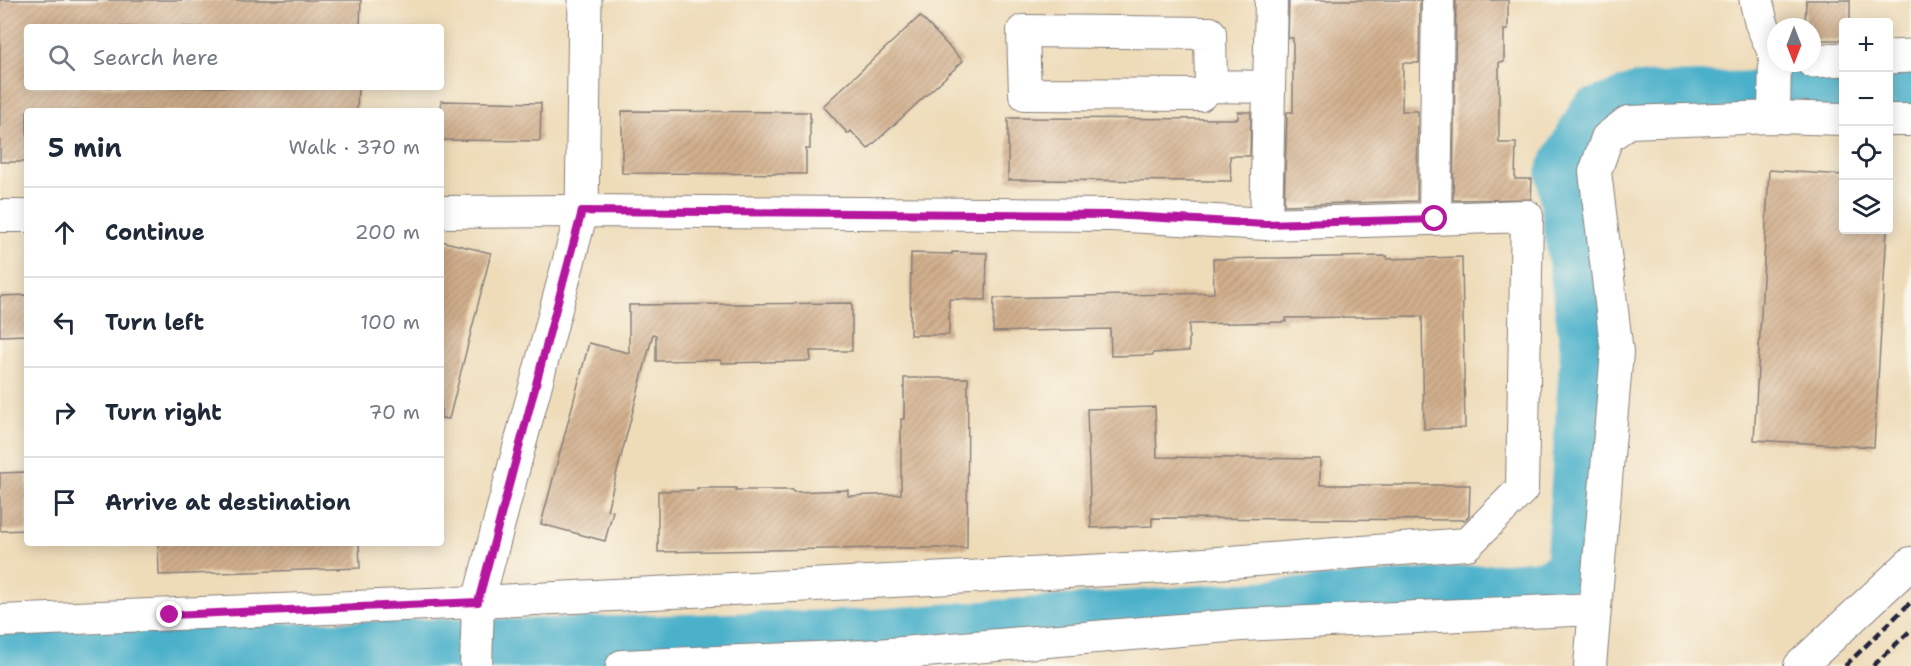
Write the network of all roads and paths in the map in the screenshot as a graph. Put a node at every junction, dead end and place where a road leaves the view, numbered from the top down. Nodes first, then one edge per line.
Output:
1 (585, 0) edge
2 (1271, 0) edge
3 (1438, 0) edge
4 (1756, 0) edge
5 (1767, 36) edge
6 (1911, 56) edge
7 (1893, 57) edge
8 (1839, 59) edge
9 (1821, 60) edge
10 (1775, 72) edge
11 (1211, 86) junction
12 (1269, 87) junction
13 (1774, 117) junction
14 (1839, 118) edge
15 (1893, 120) edge
16 (1911, 120) edge
17 (582, 211) junction
18 (444, 212) edge
19 (0, 216) edge
20 (24, 216) edge
21 (1435, 219) junction
22 (1266, 224) junction
23 (1911, 563) edge
24 (478, 602) junction
25 (1595, 609) junction
26 (0, 621) edge
27 (476, 666) edge
28 (622, 666) edge
29 (1590, 666) edge
30 (1800, 666) edge

1 - 17 street
2 - 12 street
3 - 21 street
4 - 5 street
6 - 7 street
8 - 9 street
10 - 13 street
11 - 11 street
11 - 12 street
12 - 22 street
13 - 14 street
13 - 25 street
15 - 16 street
17 - 18 street
17 - 22 street
17 - 24 street
19 - 20 street
21 - 22 street
21 - 24 street
23 - 30 street
24 - 26 street
24 - 27 street
25 - 28 street
25 - 29 street

